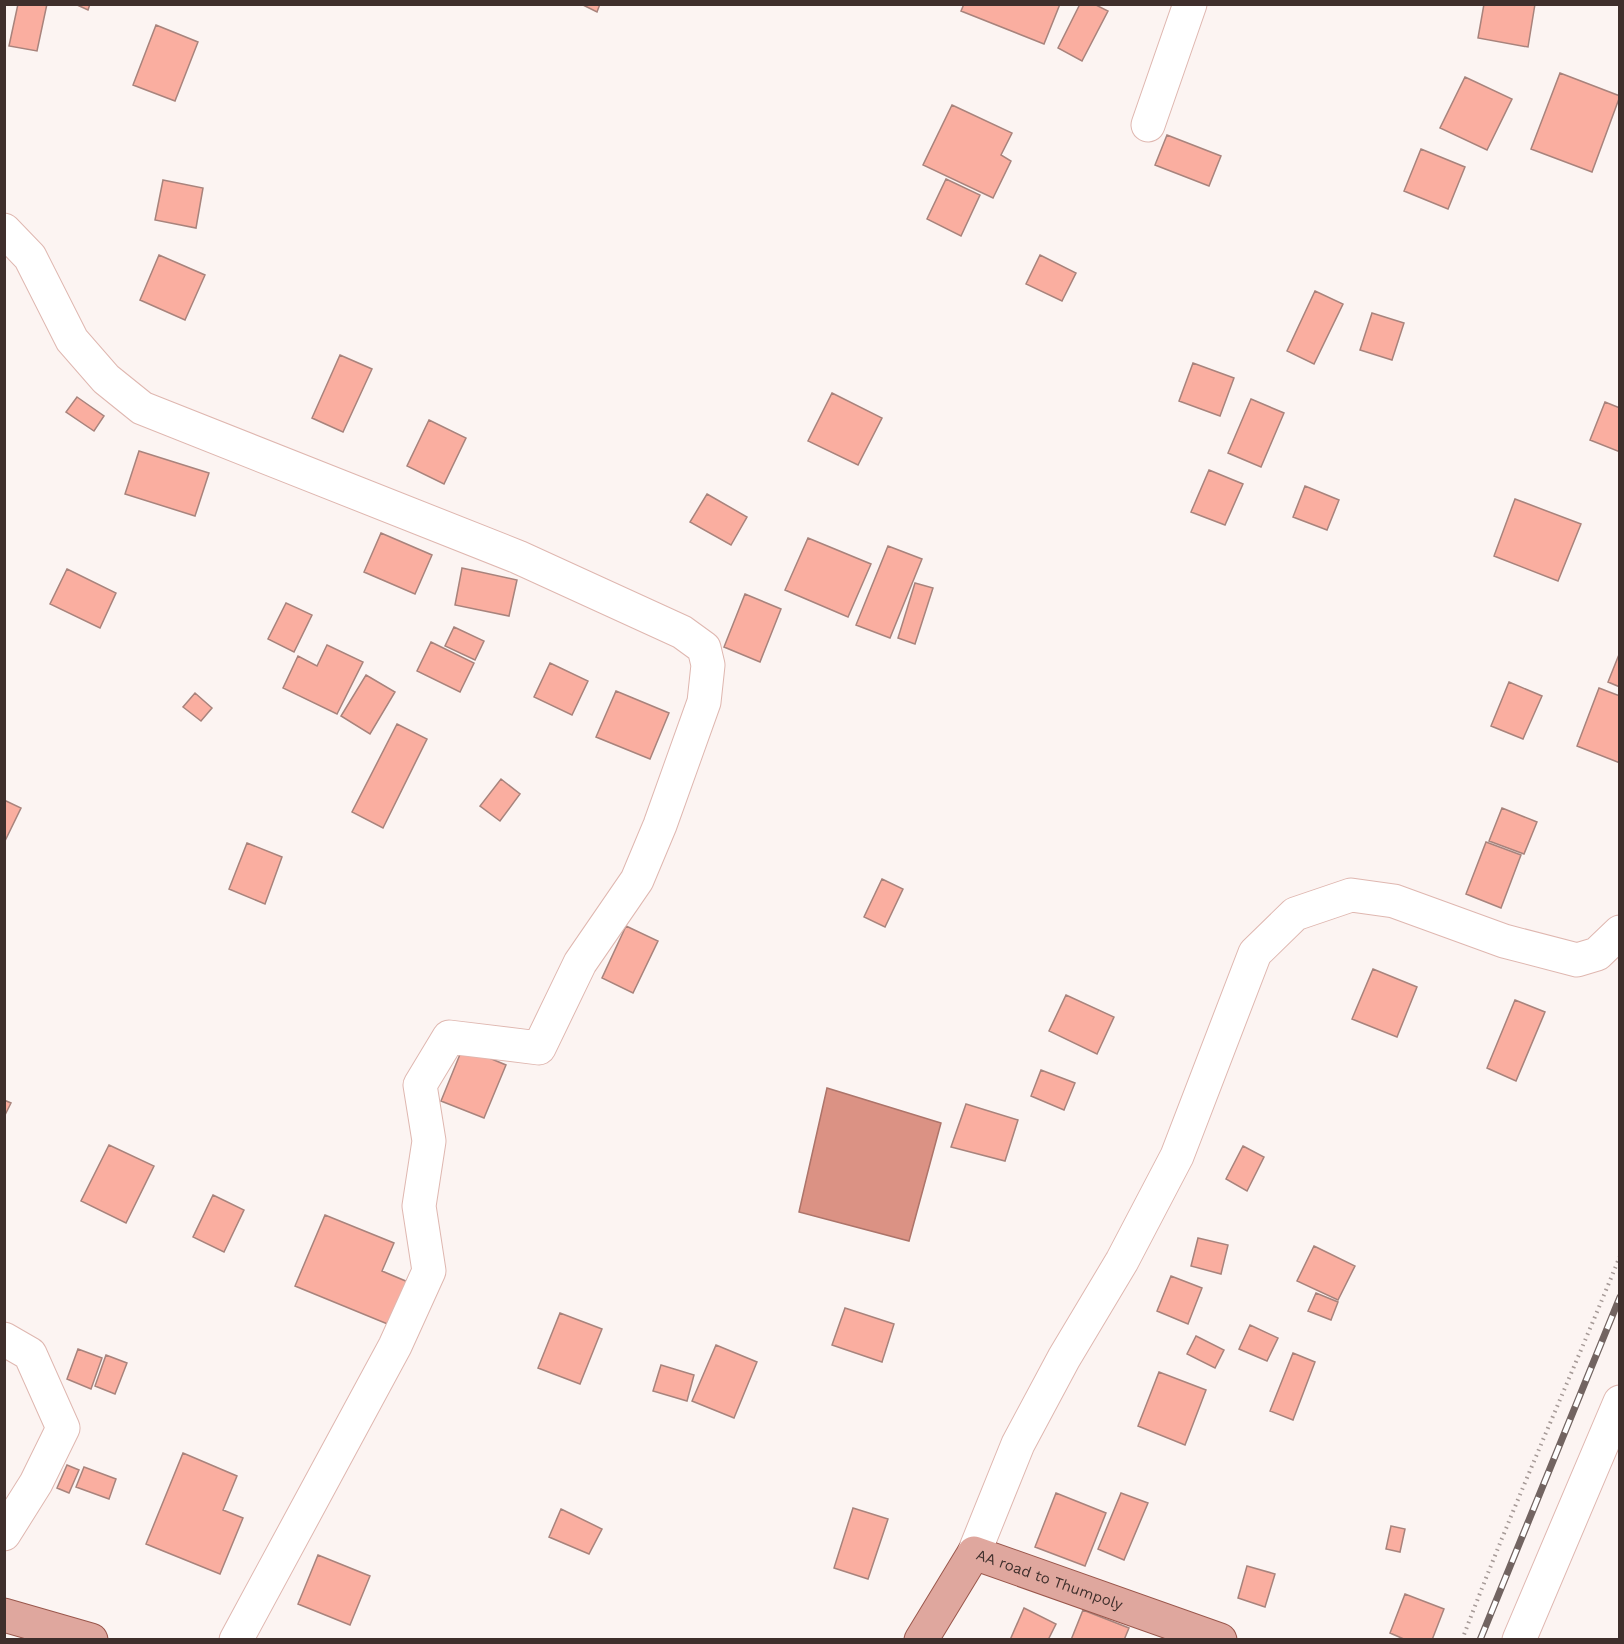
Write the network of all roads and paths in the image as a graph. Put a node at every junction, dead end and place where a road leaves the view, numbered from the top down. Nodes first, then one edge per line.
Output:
1 (1190, 4) edge
2 (1148, 125) dead end
3 (4, 230) edge
4 (1620, 932) edge
5 (1620, 1256) edge
6 (4, 1339) edge
7 (1620, 1401) edge
8 (4, 1534) edge
9 (974, 1553) junction
10 (4, 1615) edge
11 (91, 1640) edge
12 (236, 1640) edge
13 (921, 1640) edge
14 (1220, 1640) edge
15 (1462, 1640) edge
16 (1519, 1640) edge

1 - 2 street
3 - 12 street
4 - 9 street
5 - 15 path
6 - 8 street
7 - 16 street
9 - 13 main road, AA road to Thumpoly
9 - 14 main road, AA road to Thumpoly
10 - 11 main road

